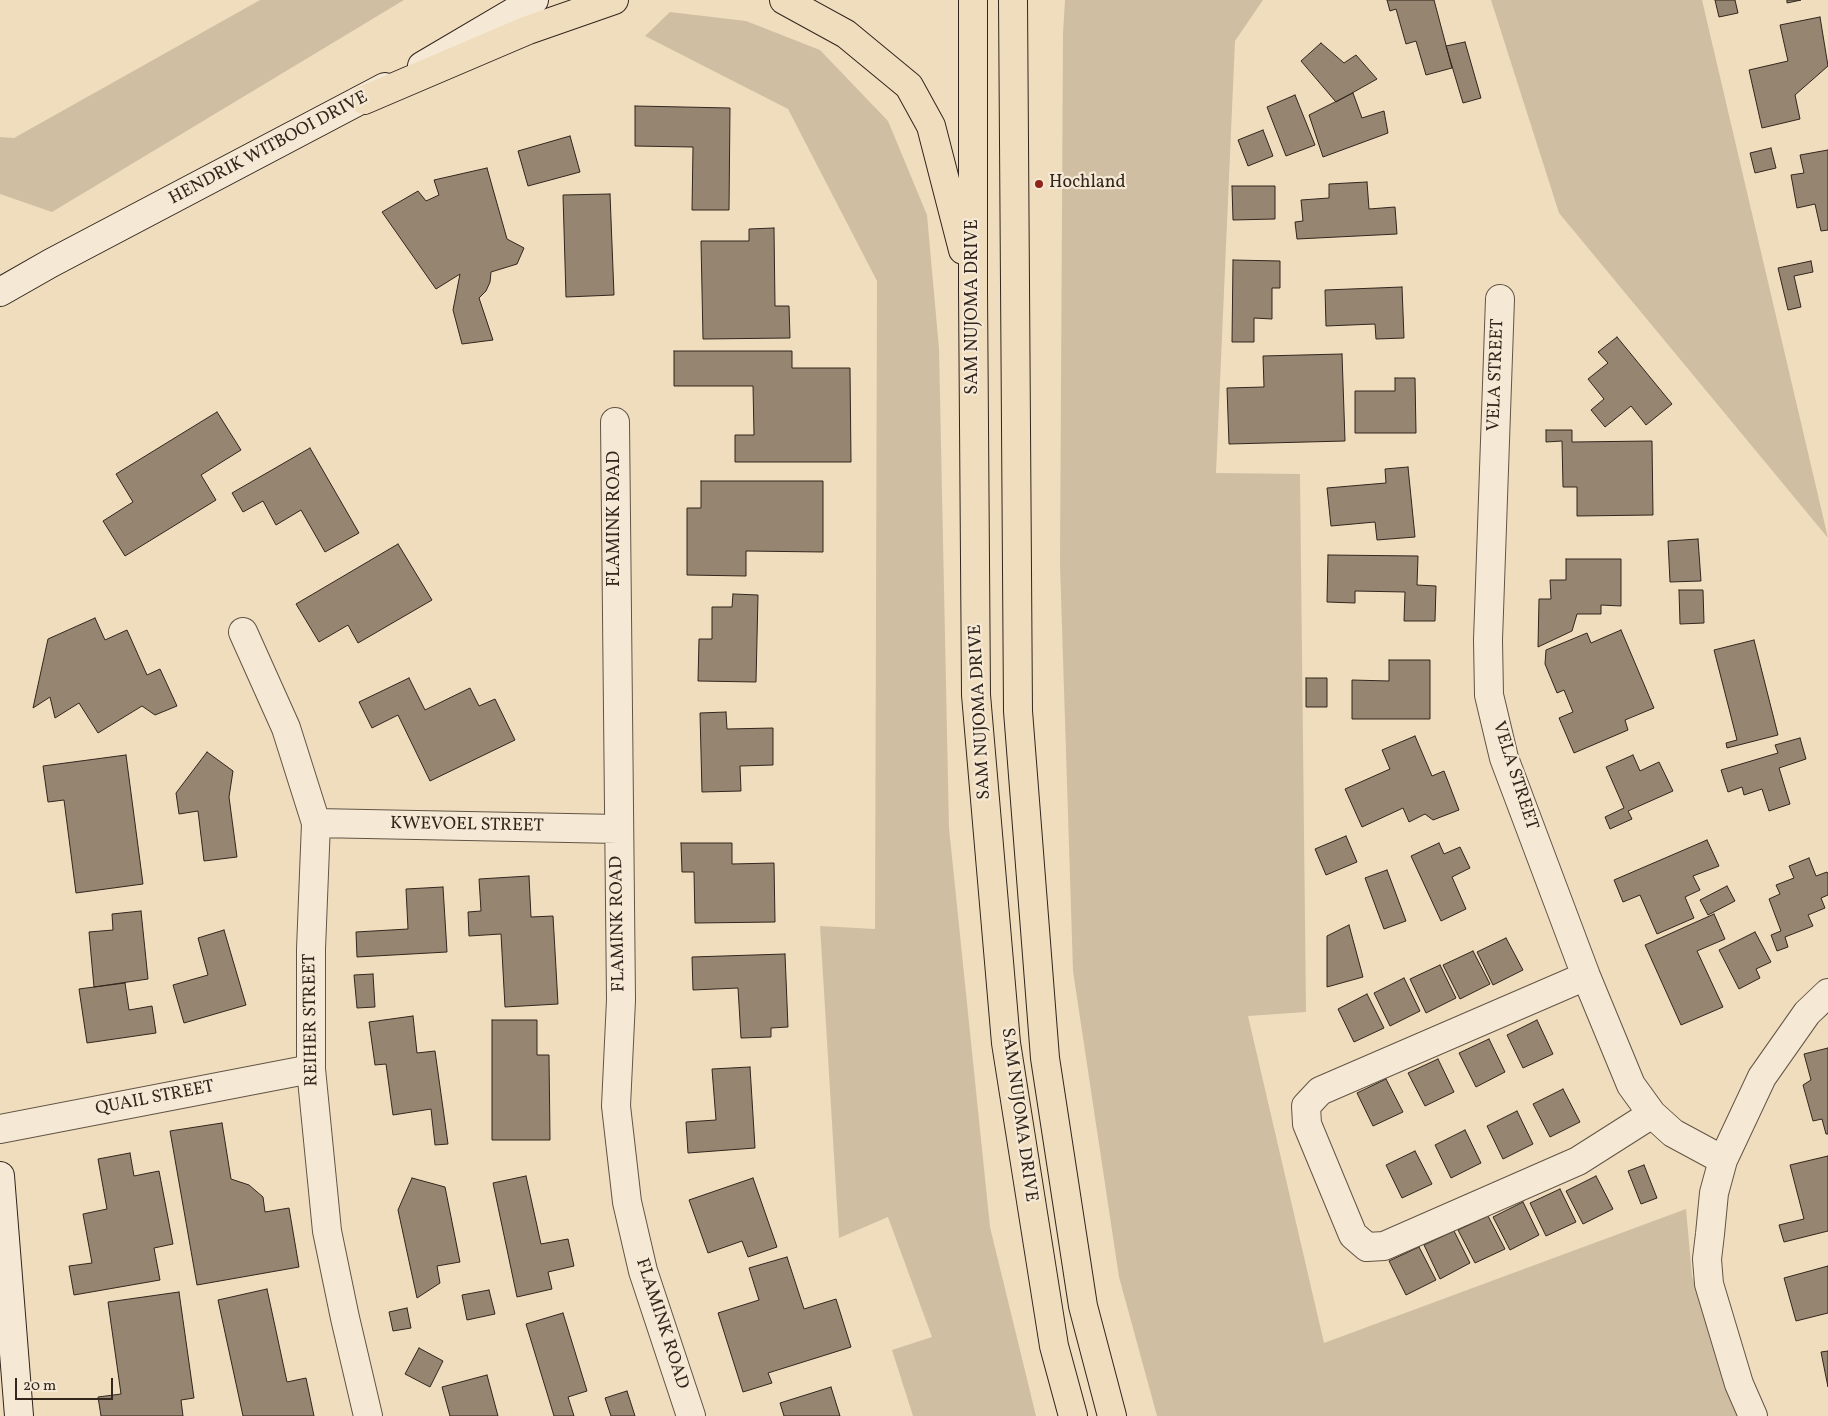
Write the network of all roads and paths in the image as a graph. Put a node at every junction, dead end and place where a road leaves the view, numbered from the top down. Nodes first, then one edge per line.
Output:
1 (534, 0) edge
2 (614, 0) edge
3 (784, 0) edge
4 (973, 0) edge
5 (1013, 0) edge
6 (1021, 0) edge
7 (1014, 33) junction
8 (364, 100) junction
9 (51, 263) junction
10 (0, 281) edge
11 (973, 290) junction
12 (0, 292) edge
13 (1500, 299) dead end
14 (616, 422) dead end
15 (243, 632) dead end
16 (316, 823) junction
17 (618, 829) junction
18 (1586, 976) junction
19 (1828, 994) edge
20 (310, 1069) junction
21 (1652, 1114) junction
22 (0, 1129) edge
23 (1723, 1160) junction
24 (0, 1176) edge
25 (19, 1416) edge
26 (368, 1416) edge
27 (691, 1416) edge
28 (1073, 1416) edge
29 (1112, 1416) edge
30 (1753, 1416) edge

1 - 8 street, HENDRIK WITBOOI DRIVE
2 - 8 highway
3 - 11 highway
4 - 11 highway, SAM NUJOMA DRIVE
5 - 7 highway, SAM NUJOMA DRIVE
6 - 7 highway
7 - 29 highway, SAM NUJOMA DRIVE
8 - 9 street, HENDRIK WITBOOI DRIVE
9 - 10 street
9 - 12 street, HENDRIK WITBOOI DRIVE
11 - 28 highway, SAM NUJOMA DRIVE
13 - 18 street, VELA STREET
14 - 17 street, FLAMINK ROAD
15 - 16 street, REIHER STREET
16 - 17 street, KWEVOEL STREET
16 - 20 street, REIHER STREET
17 - 27 street, FLAMINK ROAD
18 - 21 street, VELA STREET
18 - 21 street
19 - 23 street
20 - 22 street, QUAIL STREET
20 - 26 street, REIHER STREET
21 - 23 street, VELA STREET
23 - 30 street
24 - 25 street

